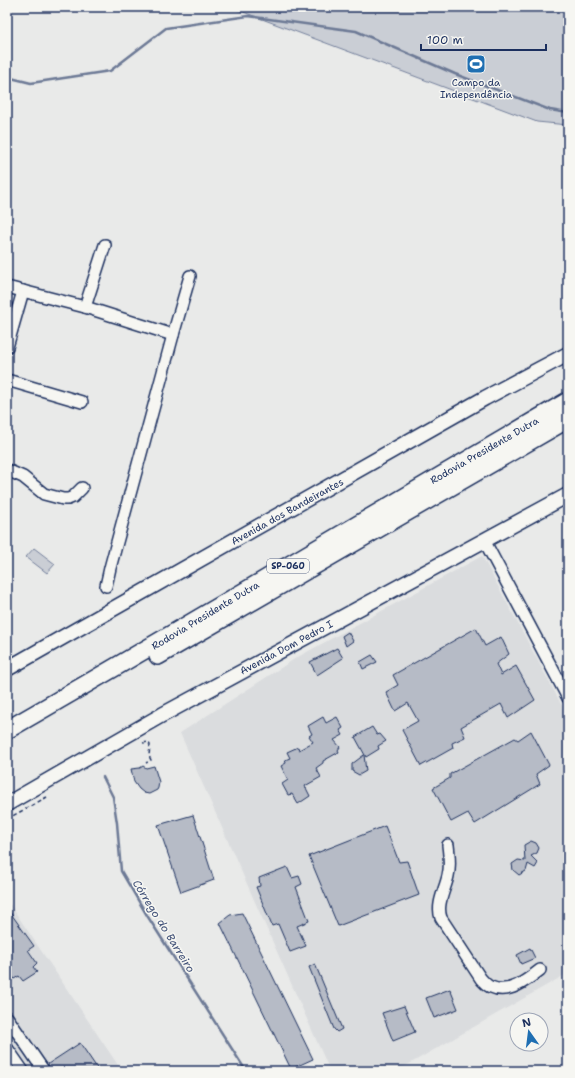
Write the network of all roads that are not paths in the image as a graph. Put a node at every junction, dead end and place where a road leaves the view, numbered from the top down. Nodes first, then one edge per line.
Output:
1 (105, 245) dead end
2 (190, 276) dead end
3 (7, 287) edge
4 (23, 291) junction
5 (86, 308) junction
6 (173, 335) junction
7 (7, 347) edge
8 (568, 354) edge
9 (7, 380) edge
10 (568, 400) edge
11 (82, 402) dead end
12 (568, 419) edge
13 (7, 470) edge
14 (82, 488) dead end
15 (568, 495) edge
16 (484, 540) junction
17 (106, 586) dead end
18 (7, 669) edge
19 (568, 698) edge
20 (7, 730) edge
21 (7, 743) edge
22 (7, 804) edge
23 (448, 845) dead end
24 (540, 970) dead end
25 (7, 1019) edge
26 (7, 1048) edge
27 (23, 1071) edge
28 (44, 1071) edge

1 - 5 street
2 - 6 street
3 - 4 street
4 - 5 street
4 - 7 street
5 - 6 street
6 - 17 street
8 - 18 main road, Avenida dos Bandeirantes
9 - 11 street
10 - 20 highway, Rodovia Presidente Dutra / SP-060
12 - 21 highway, Rodovia Presidente Dutra / SP-060
13 - 14 street
15 - 16 main road, Avenida Dom Pedro I
16 - 19 street
16 - 22 main road, Avenida Dom Pedro I
23 - 24 street
25 - 28 street
26 - 27 street

